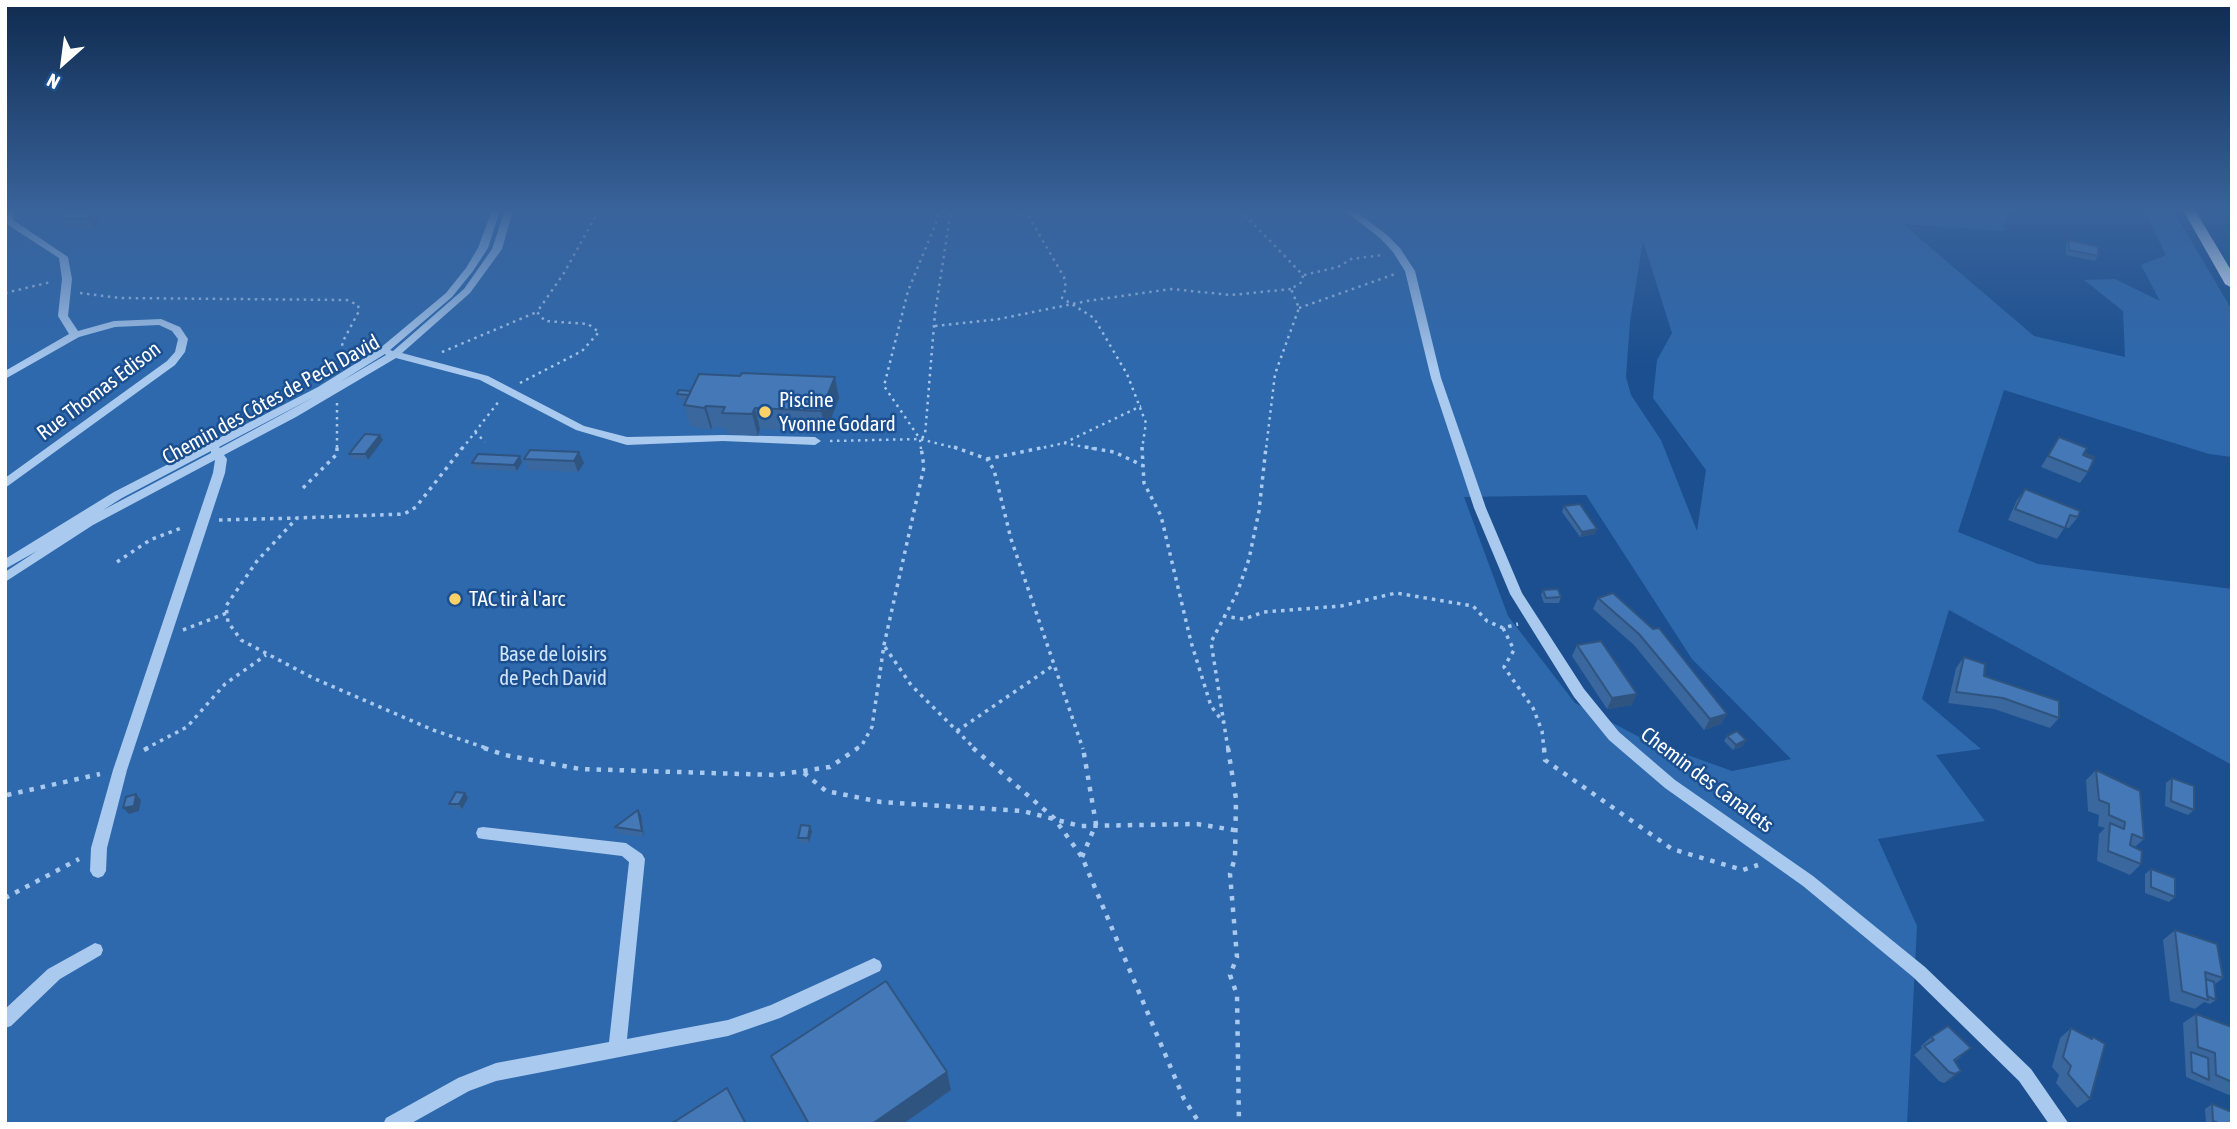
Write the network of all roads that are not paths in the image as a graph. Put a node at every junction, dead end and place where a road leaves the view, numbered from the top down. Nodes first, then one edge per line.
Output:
1 (63, 263) edge
2 (473, 263) edge
3 (486, 263) edge
4 (1405, 263) edge
5 (2220, 263) edge
6 (2232, 284) edge
7 (75, 335) junction
8 (388, 353) junction
9 (5, 376) edge
10 (815, 441) road end
11 (215, 449) junction
12 (5, 484) edge
13 (5, 565) edge
14 (5, 578) edge
15 (483, 833) dead end
16 (97, 871) dead end
17 (95, 950) dead end
18 (874, 966) dead end
19 (5, 1020) edge
20 (617, 1049) junction
21 (391, 1124) edge
22 (2060, 1124) edge

1 - 7 street
2 - 8 street, Chemin des Côtes de Pech David
3 - 8 street, Chemin des Côtes de Pech David
4 - 22 street, Chemin des Canalets
5 - 6 main road
7 - 9 street, Rue Thomas Edison
7 - 12 street, Rue Thomas Edison
8 - 10 street
8 - 11 street, Chemin des Côtes de Pech David
8 - 11 street, Chemin des Côtes de Pech David
11 - 13 street, Chemin des Côtes de Pech David
11 - 14 street, Chemin des Côtes de Pech David
11 - 16 street
15 - 20 street
17 - 19 street
18 - 20 street
20 - 21 street

